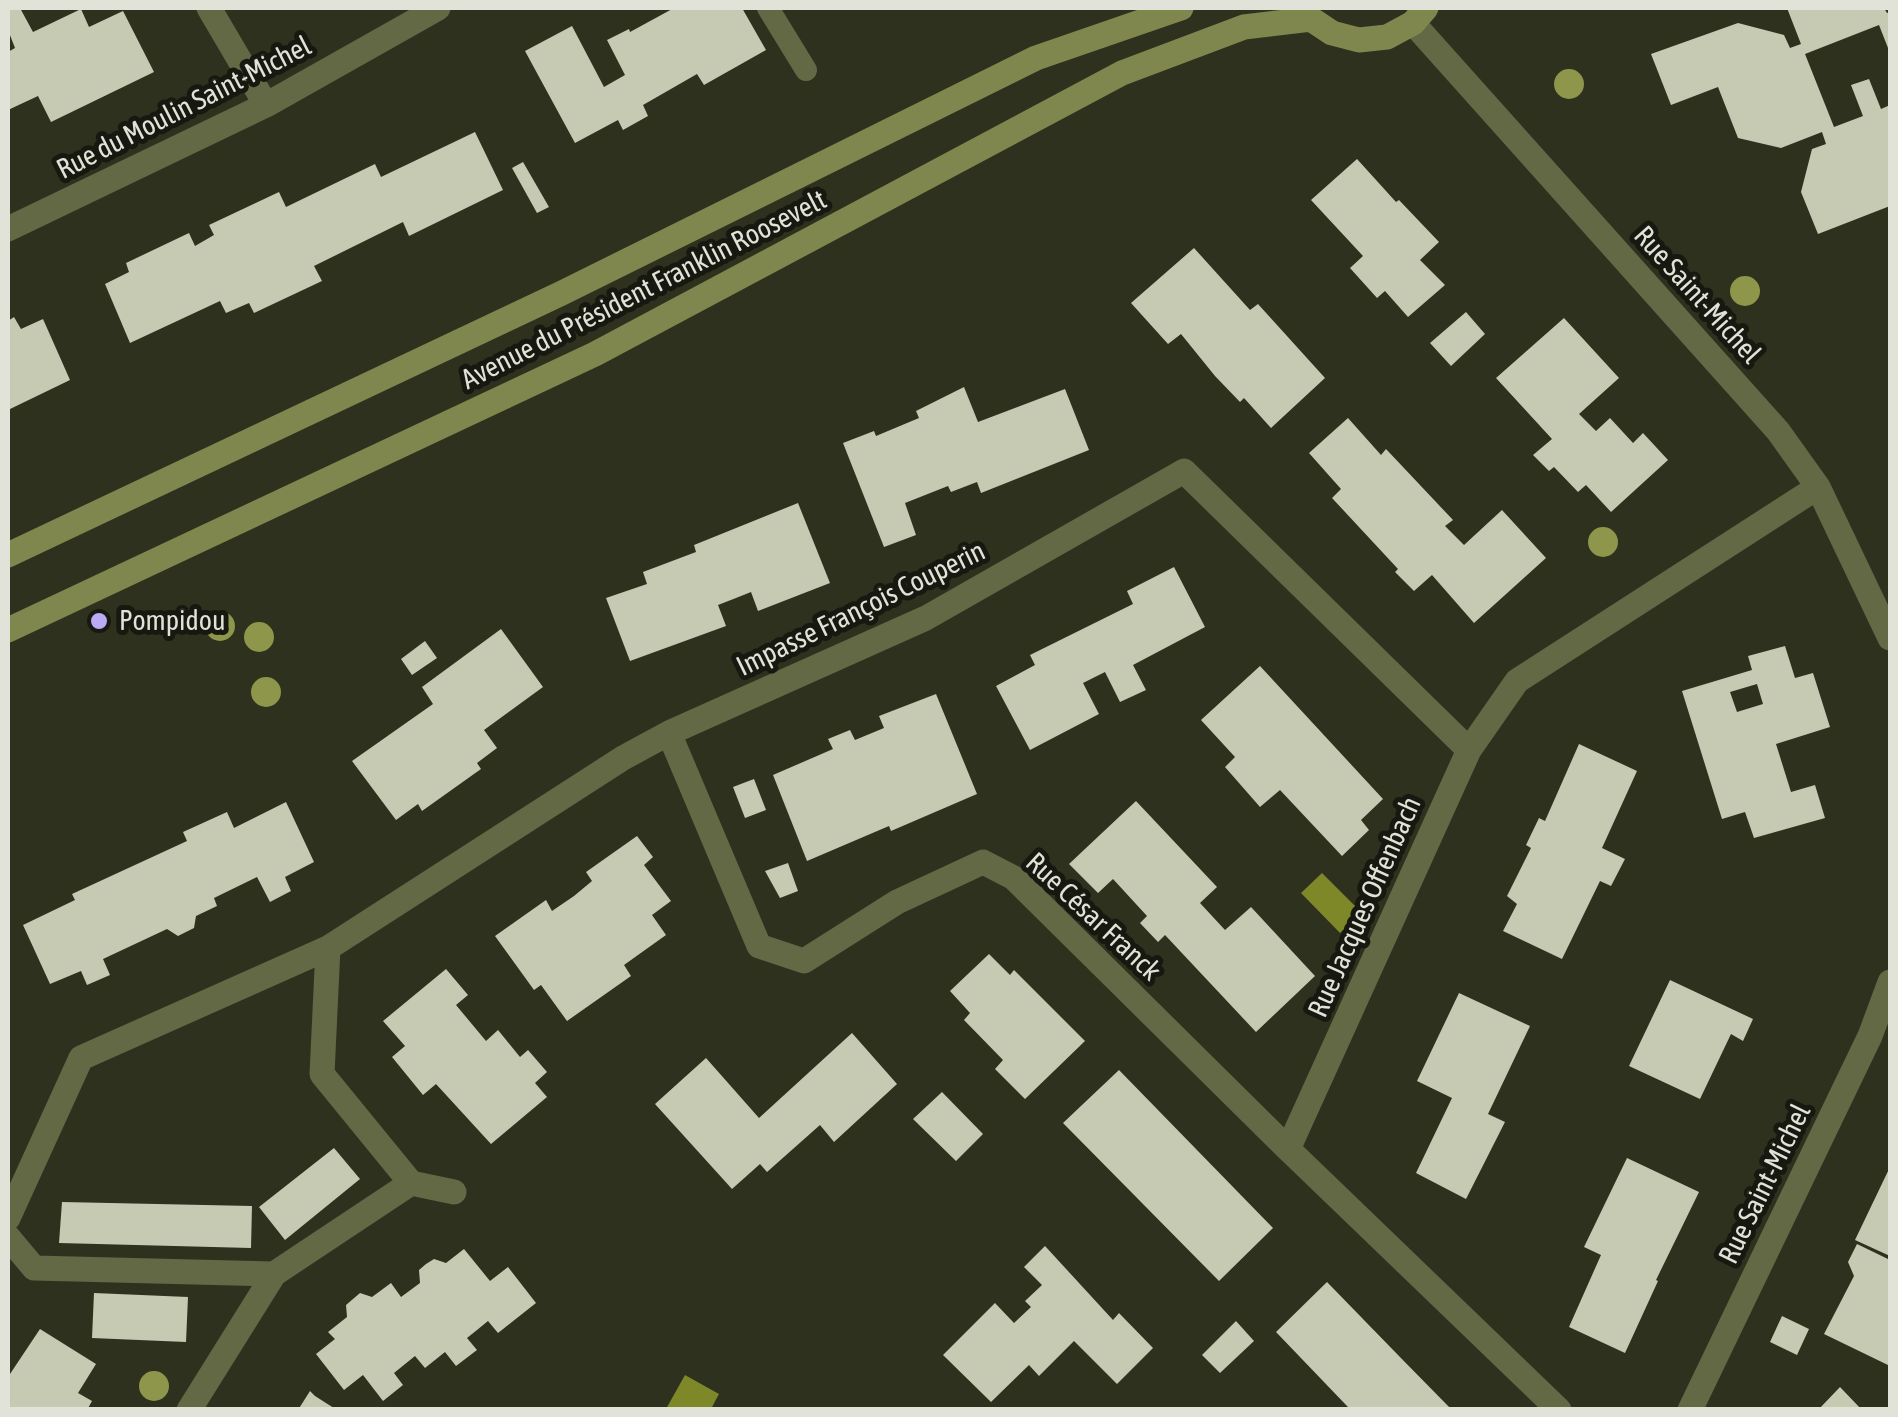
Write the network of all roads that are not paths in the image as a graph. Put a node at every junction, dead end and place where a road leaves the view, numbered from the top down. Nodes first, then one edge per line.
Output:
1 (209, 8) edge
2 (438, 8) edge
3 (768, 8) edge
4 (1181, 8) edge
5 (1307, 13) edge
6 (1419, 15) edge
7 (806, 70) dead end
8 (266, 104) junction
9 (8, 230) edge
10 (1818, 487) junction
11 (8, 555) edge
12 (8, 630) edge
13 (1890, 638) edge
14 (669, 733) junction
15 (1470, 750) junction
16 (328, 948) junction
17 (1890, 982) edge
18 (1880, 1041) edge
19 (1288, 1149) junction
20 (411, 1182) junction
21 (454, 1192) dead end
22 (8, 1218) edge
23 (8, 1237) edge
24 (274, 1274) junction
25 (189, 1410) edge
26 (1559, 1410) edge
27 (1690, 1410) edge

1 - 8 street
2 - 8 street, Rue du Moulin Saint-Michel
3 - 7 lane
4 - 11 main road, Avenue du Président Franklin Roosevelt
5 - 6 main road
5 - 12 main road, Avenue du Président Franklin Roosevelt
6 - 10 street, Rue Saint-Michel
8 - 9 street, Rue du Moulin Saint-Michel
10 - 13 street, Rue Saint-Michel
10 - 15 street, Rue Jacques Offenbach
14 - 15 street, Impasse François Couperin
14 - 16 street, Impasse François Couperin
14 - 19 street, Rue César Franck
15 - 19 street, Rue Jacques Offenbach
16 - 20 street
16 - 22 street, Impasse François Couperin
17 - 18 street, Rue Saint-Michel
18 - 27 street, Rue Saint-Michel
19 - 26 street
20 - 21 street
20 - 24 street
23 - 24 street
24 - 25 street

